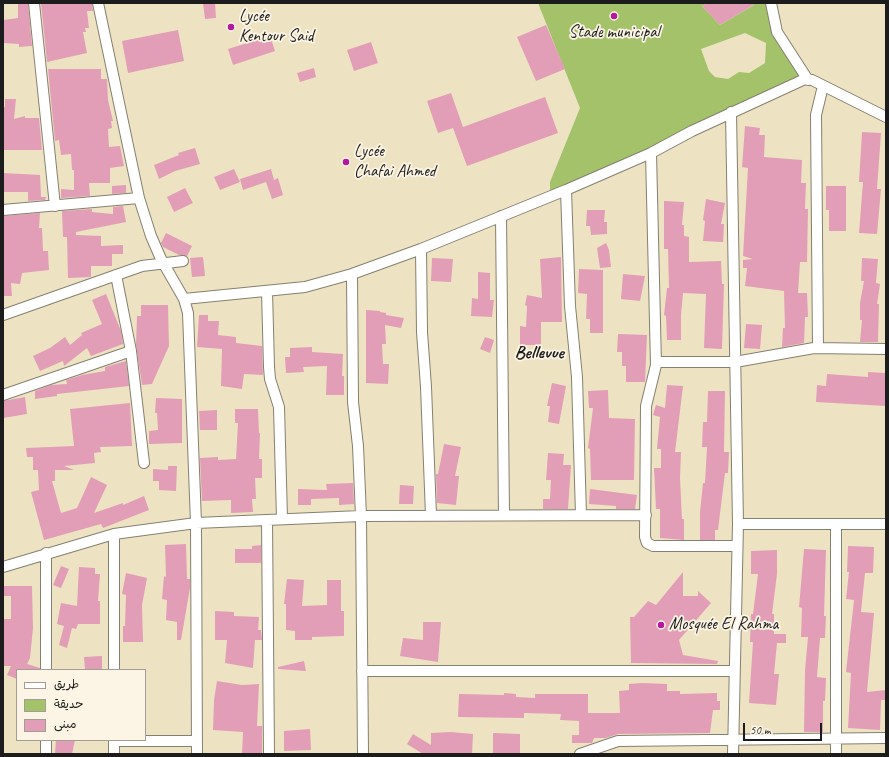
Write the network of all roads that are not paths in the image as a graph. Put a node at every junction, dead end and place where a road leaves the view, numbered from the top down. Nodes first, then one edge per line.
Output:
1 (34, 3) edge
2 (98, 3) edge
3 (771, 3) edge
4 (808, 80) junction
5 (823, 86) junction
6 (731, 112) junction
7 (886, 117) edge
8 (651, 153) junction
9 (566, 190) junction
10 (139, 198) junction
11 (55, 206) junction
12 (3, 210) edge
13 (502, 216) junction
14 (421, 249) junction
15 (183, 261) dead end
16 (163, 262) junction
17 (352, 274) junction
18 (116, 275) junction
19 (267, 291) junction
20 (184, 298) junction
21 (3, 315) edge
22 (818, 348) junction
23 (886, 349) edge
24 (131, 350) junction
25 (656, 362) junction
26 (735, 362) junction
27 (3, 394) edge
28 (144, 463) dead end
29 (431, 515) junction
30 (504, 515) junction
31 (581, 515) junction
32 (646, 515) junction
33 (361, 516) junction
34 (267, 520) junction
35 (282, 520) junction
36 (196, 523) junction
37 (738, 524) junction
38 (836, 524) junction
39 (886, 524) edge
40 (114, 534) junction
41 (737, 546) junction
42 (46, 553) junction
43 (3, 567) edge
44 (46, 669) edge
45 (114, 669) edge
46 (362, 671) junction
47 (734, 671) junction
48 (886, 738) edge
49 (733, 739) junction
50 (836, 739) junction
51 (146, 740) edge
52 (46, 741) edge
53 (114, 741) edge
54 (197, 741) junction
55 (46, 754) edge
56 (114, 754) edge
57 (197, 754) edge
58 (268, 754) edge
59 (363, 754) edge
60 (580, 754) edge
61 (733, 754) edge
62 (836, 754) edge

1 - 11 street
2 - 10 street
3 - 4 street
4 - 5 street
4 - 6 street
5 - 7 street
5 - 22 street
6 - 8 street
6 - 26 street
8 - 9 street
8 - 25 street
9 - 13 street
9 - 31 street
10 - 11 street
10 - 16 street
11 - 12 street
13 - 14 street
13 - 30 street
14 - 17 street
14 - 29 street
15 - 16 street
16 - 18 street
16 - 20 street
17 - 19 street
17 - 33 street
18 - 21 street
18 - 24 street
19 - 20 street
19 - 35 street
20 - 36 street
22 - 23 street
22 - 26 street
24 - 27 street
24 - 28 street
25 - 26 street
25 - 32 street
26 - 37 street
29 - 30 street
29 - 33 street
30 - 31 street
31 - 32 street
32 - 41 street
33 - 35 street
33 - 46 street
34 - 35 street
34 - 36 street
34 - 58 street
36 - 40 street
36 - 54 street
37 - 38 street
37 - 41 street
38 - 39 street
38 - 50 street
40 - 42 street
40 - 45 street
41 - 47 street
42 - 43 street
42 - 44 street
46 - 47 street
46 - 59 street
47 - 49 street
48 - 50 street
49 - 50 street
49 - 60 street
49 - 61 street
50 - 62 street
51 - 54 street
52 - 55 street
53 - 56 street
54 - 57 street

